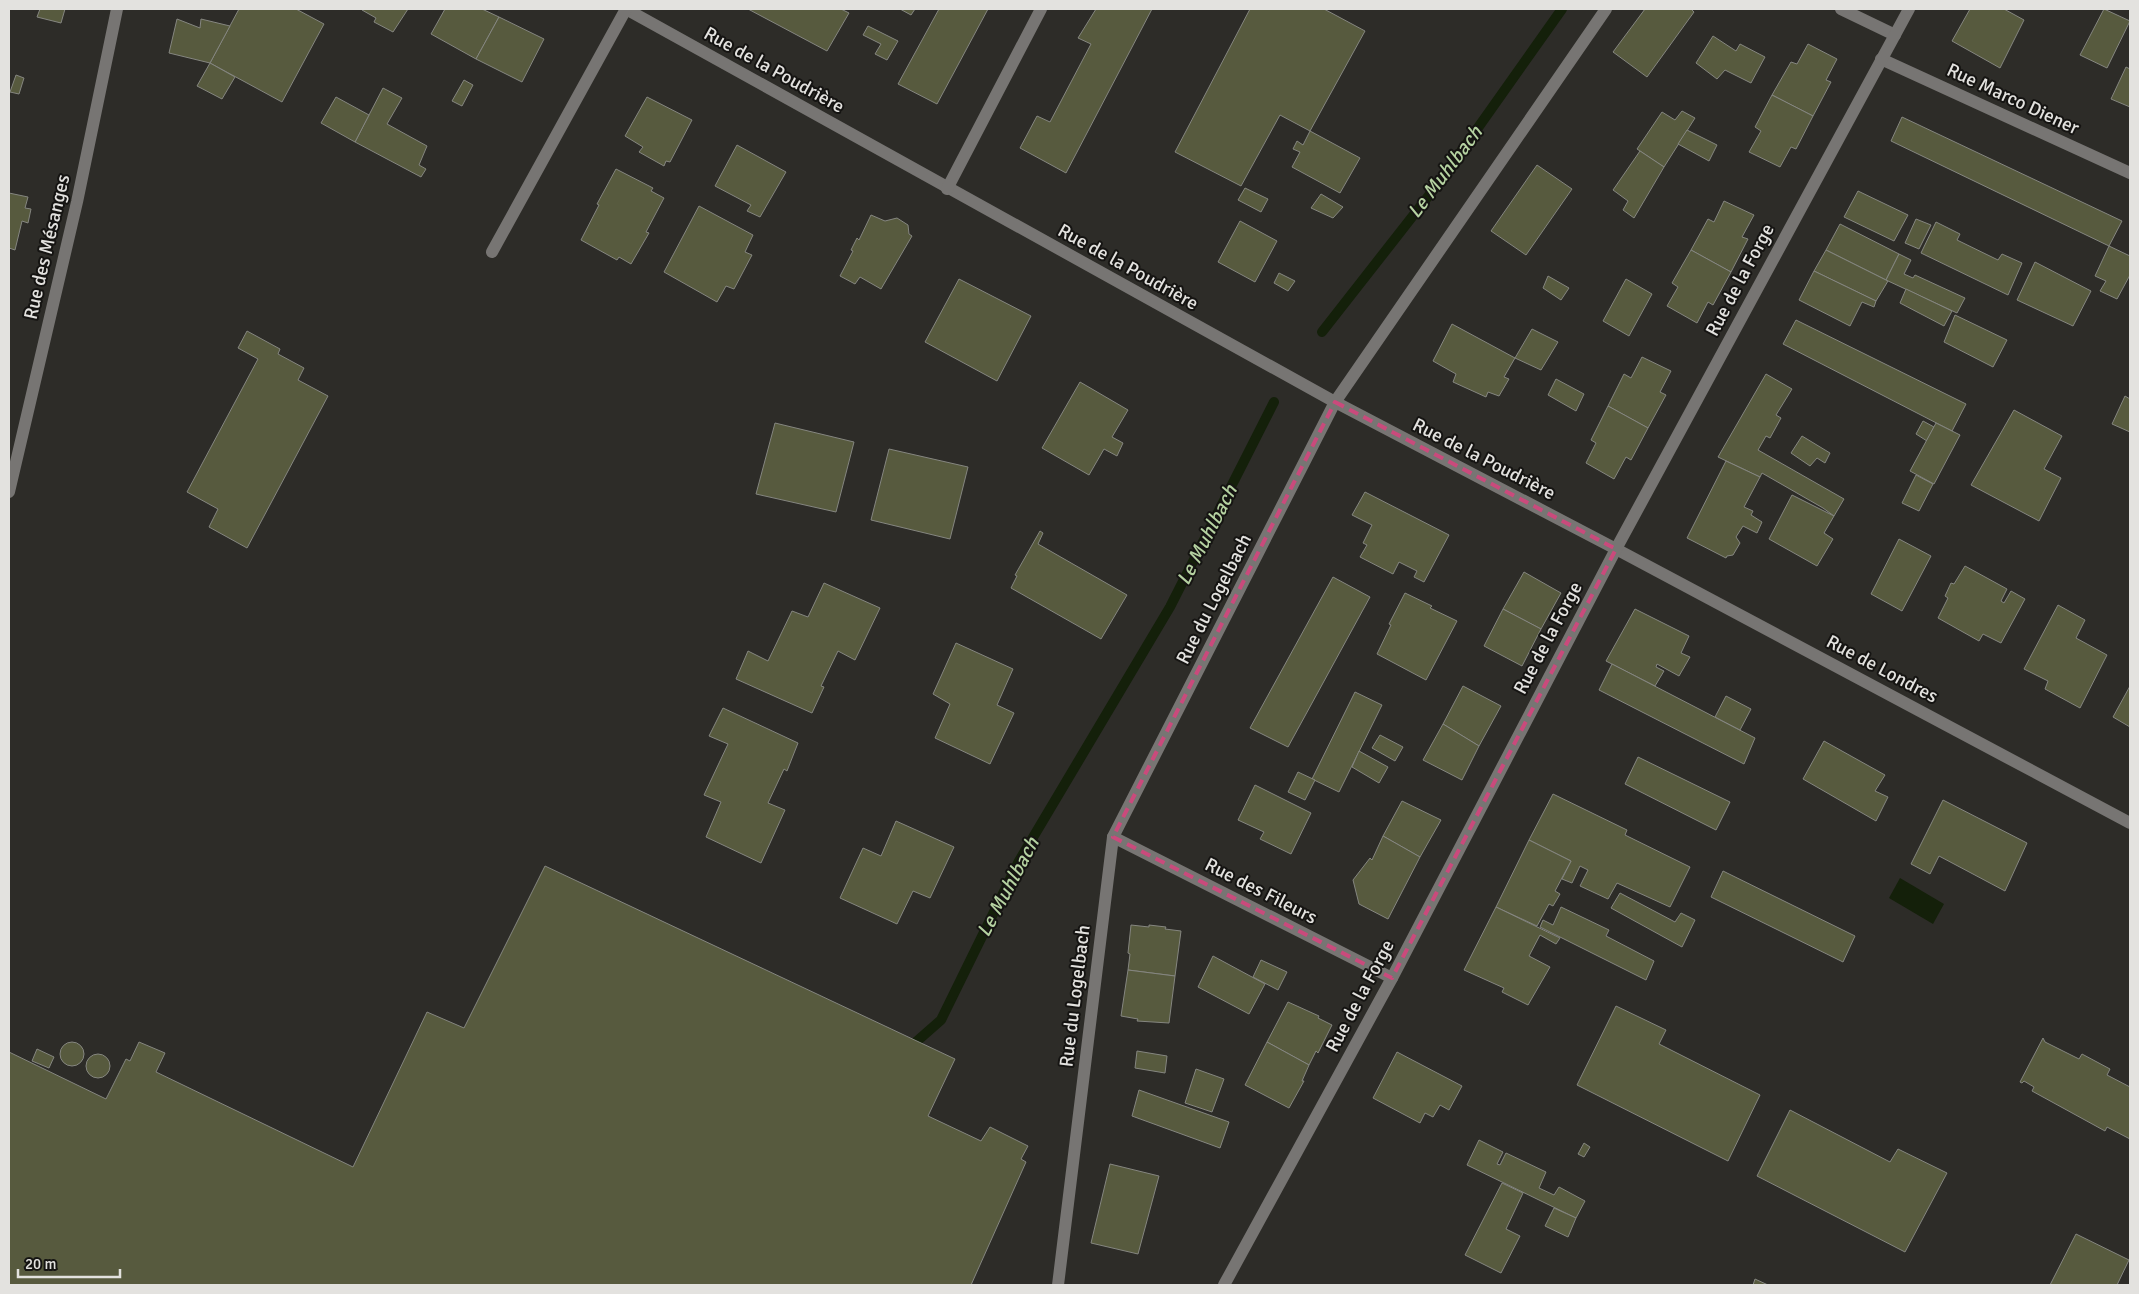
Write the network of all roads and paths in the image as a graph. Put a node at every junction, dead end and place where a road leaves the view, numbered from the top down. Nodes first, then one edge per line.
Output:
1 (117, 9) edge
2 (626, 9) edge
3 (1040, 9) edge
4 (1606, 9) edge
5 (1841, 9) edge
6 (1909, 9) edge
7 (1895, 35) junction
8 (1881, 59) junction
9 (2130, 173) edge
10 (947, 188) junction
11 (492, 252) dead end
12 (1335, 402) junction
13 (9, 492) edge
14 (1616, 549) junction
15 (2130, 822) edge
16 (1113, 837) junction
17 (1392, 978) junction
18 (1058, 1285) edge
19 (1224, 1285) edge

1 - 13 street, Rue des Mésanges
2 - 10 street, Rue de la Poudrière
2 - 11 street, Rue de la Poudrière
3 - 10 street
4 - 12 street, Rue du Logelbach
5 - 7 street
6 - 7 street, Rue de la Forge
7 - 8 street, Rue de la Forge
8 - 9 street, Rue Marco Diener
8 - 14 street, Rue de la Forge
10 - 12 street, Rue de la Poudrière
12 - 14 street, Rue de la Poudrière
12 - 16 street, Rue du Logelbach
14 - 15 street, Rue de Londres
14 - 17 street, Rue de la Forge
16 - 17 street, Rue des Fileurs
16 - 18 street, Rue du Logelbach
17 - 19 street, Rue de la Forge

